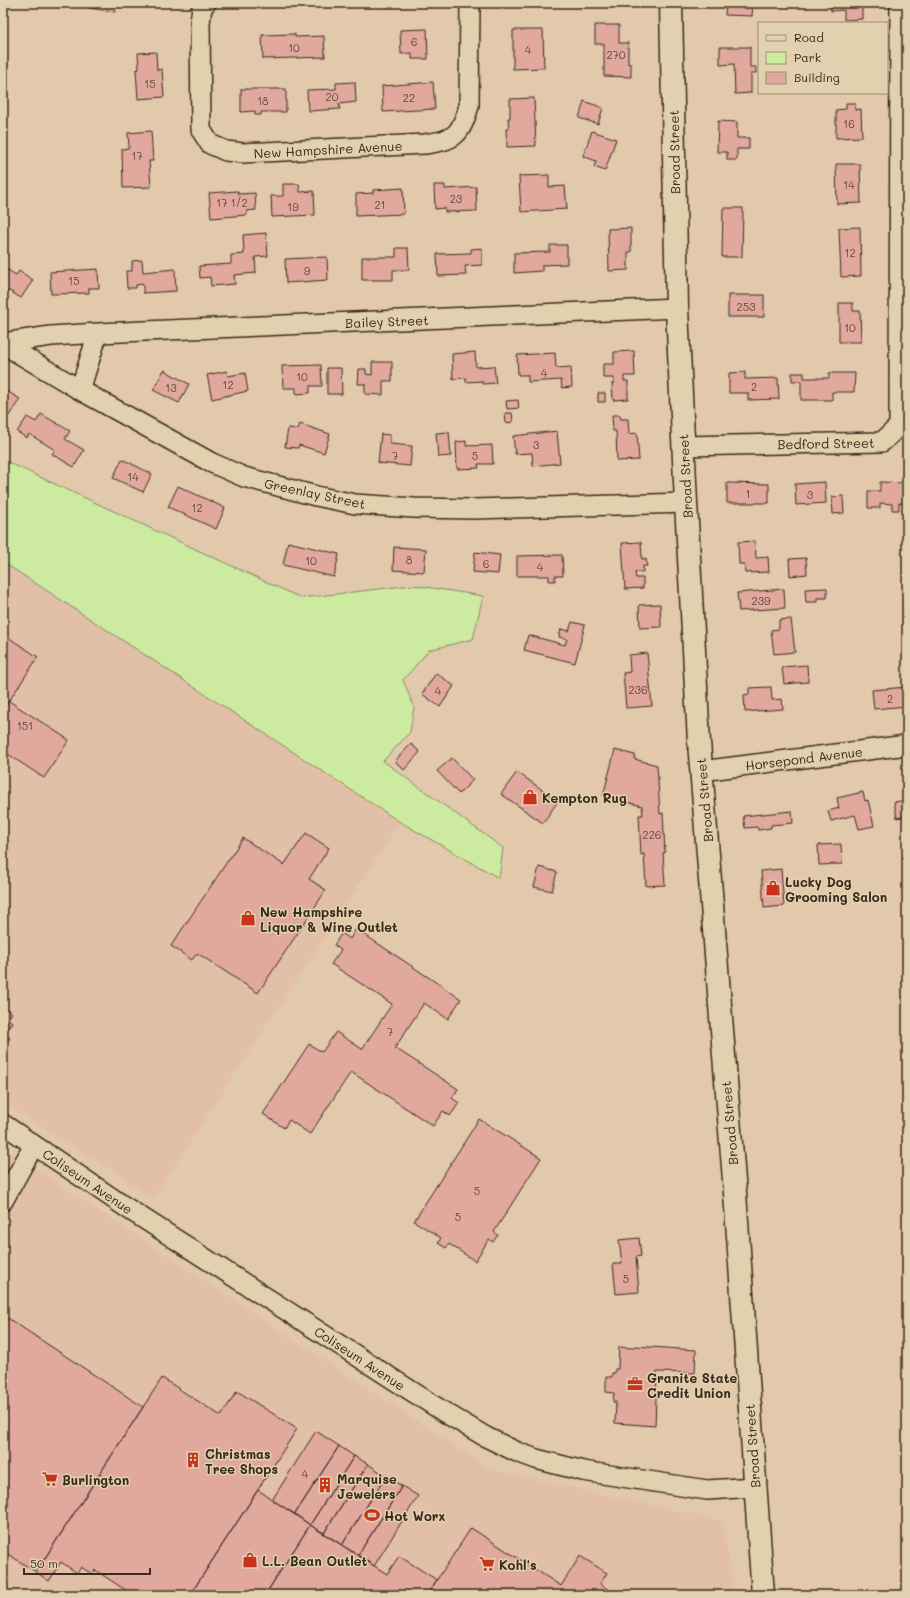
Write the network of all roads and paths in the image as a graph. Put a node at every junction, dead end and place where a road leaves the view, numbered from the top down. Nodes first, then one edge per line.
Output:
1 (206, 3) edge
2 (470, 3) edge
3 (671, 3) edge
4 (900, 3) edge
5 (677, 308) junction
6 (98, 333) junction
7 (3, 343) edge
8 (80, 390) junction
9 (683, 446) junction
10 (686, 503) junction
11 (907, 745) edge
12 (701, 771) junction
13 (3, 1124) edge
14 (34, 1145) junction
15 (3, 1200) edge
16 (755, 1487) junction
17 (763, 1595) edge

1 - 2 street, New Hampshire Avenue
3 - 5 main road, Broad Street
4 - 9 street, Bedford Street
5 - 6 street, Bailey Street
5 - 9 main road, Broad Street
6 - 7 street, Bailey Street
6 - 8 street
7 - 8 street, Greenlay Street
8 - 10 street, Greenlay Street
9 - 10 main road, Broad Street
10 - 12 main road, Broad Street
11 - 12 street, Horsepond Avenue
12 - 16 main road, Broad Street
13 - 14 street, Coliseum Avenue
14 - 15 street
14 - 16 street, Coliseum Avenue
16 - 17 main road, Broad Street

